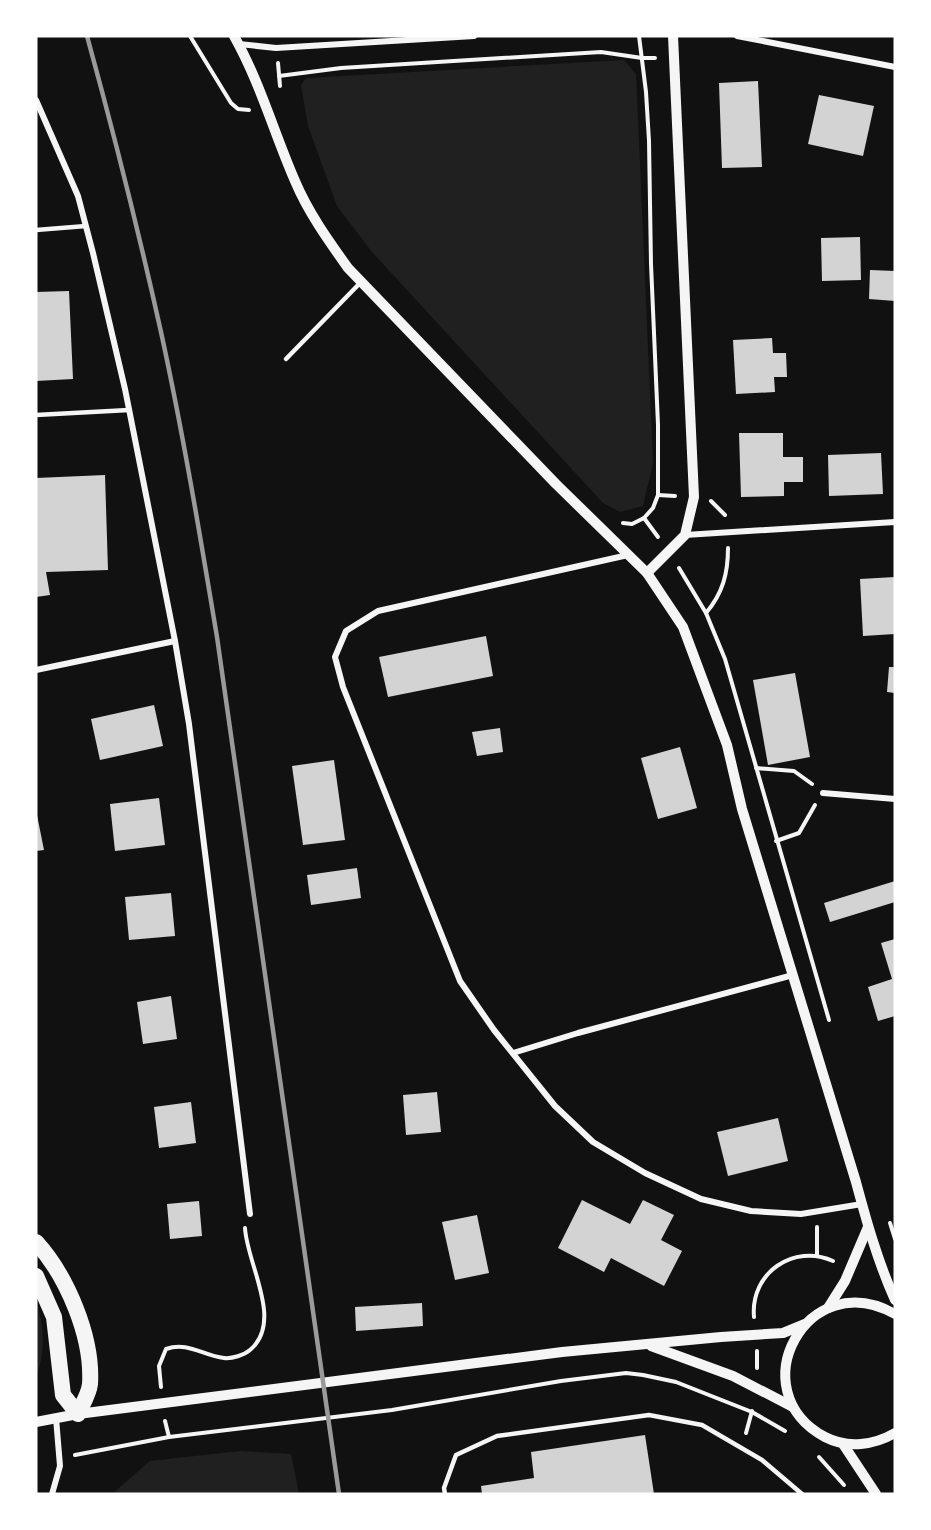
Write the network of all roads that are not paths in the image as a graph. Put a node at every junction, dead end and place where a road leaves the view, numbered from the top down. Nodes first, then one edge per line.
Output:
1 (474, 36) edge
2 (673, 36) edge
3 (737, 36) edge
4 (236, 39) edge
5 (895, 67) edge
6 (36, 100) edge
7 (86, 226) junction
8 (36, 230) edge
9 (361, 282) junction
10 (286, 359) dead end
11 (129, 410) junction
12 (36, 415) edge
13 (895, 522) edge
14 (685, 535) junction
15 (628, 555) junction
16 (647, 573) junction
17 (175, 641) junction
18 (36, 670) edge
19 (823, 792) road end
20 (895, 799) edge
21 (793, 975) junction
22 (513, 1053) junction
23 (862, 1204) junction
24 (250, 1214) road end
25 (868, 1227) junction
26 (36, 1242) edge
27 (36, 1276) edge
28 (895, 1300) edge
29 (828, 1308) junction
30 (895, 1314) edge
31 (805, 1324) junction
32 (648, 1345) junction
33 (794, 1408) junction
34 (78, 1414) junction
35 (56, 1418) junction
36 (36, 1422) edge
37 (895, 1433) edge
38 (843, 1444) junction
39 (52, 1494) edge
40 (445, 1494) edge
41 (802, 1494) edge
42 (876, 1494) edge

1 - 4 street
2 - 14 street
3 - 5 street
4 - 9 street
6 - 7 street
7 - 8 lane
7 - 11 street
9 - 10 lane
9 - 15 street
11 - 12 lane
11 - 17 street
13 - 14 street
14 - 16 street
15 - 16 street
15 - 22 street
16 - 21 street
17 - 18 street
17 - 24 street
19 - 20 street
21 - 22 street
21 - 23 street
22 - 23 street
23 - 25 street
25 - 28 street
25 - 29 street
26 - 34 highway
27 - 34 highway
29 - 30 street
29 - 31 street
31 - 32 street
31 - 33 street
32 - 33 street
32 - 34 street
33 - 38 street
34 - 35 street
35 - 36 street
35 - 39 street
37 - 38 street
38 - 42 street
40 - 41 lane

